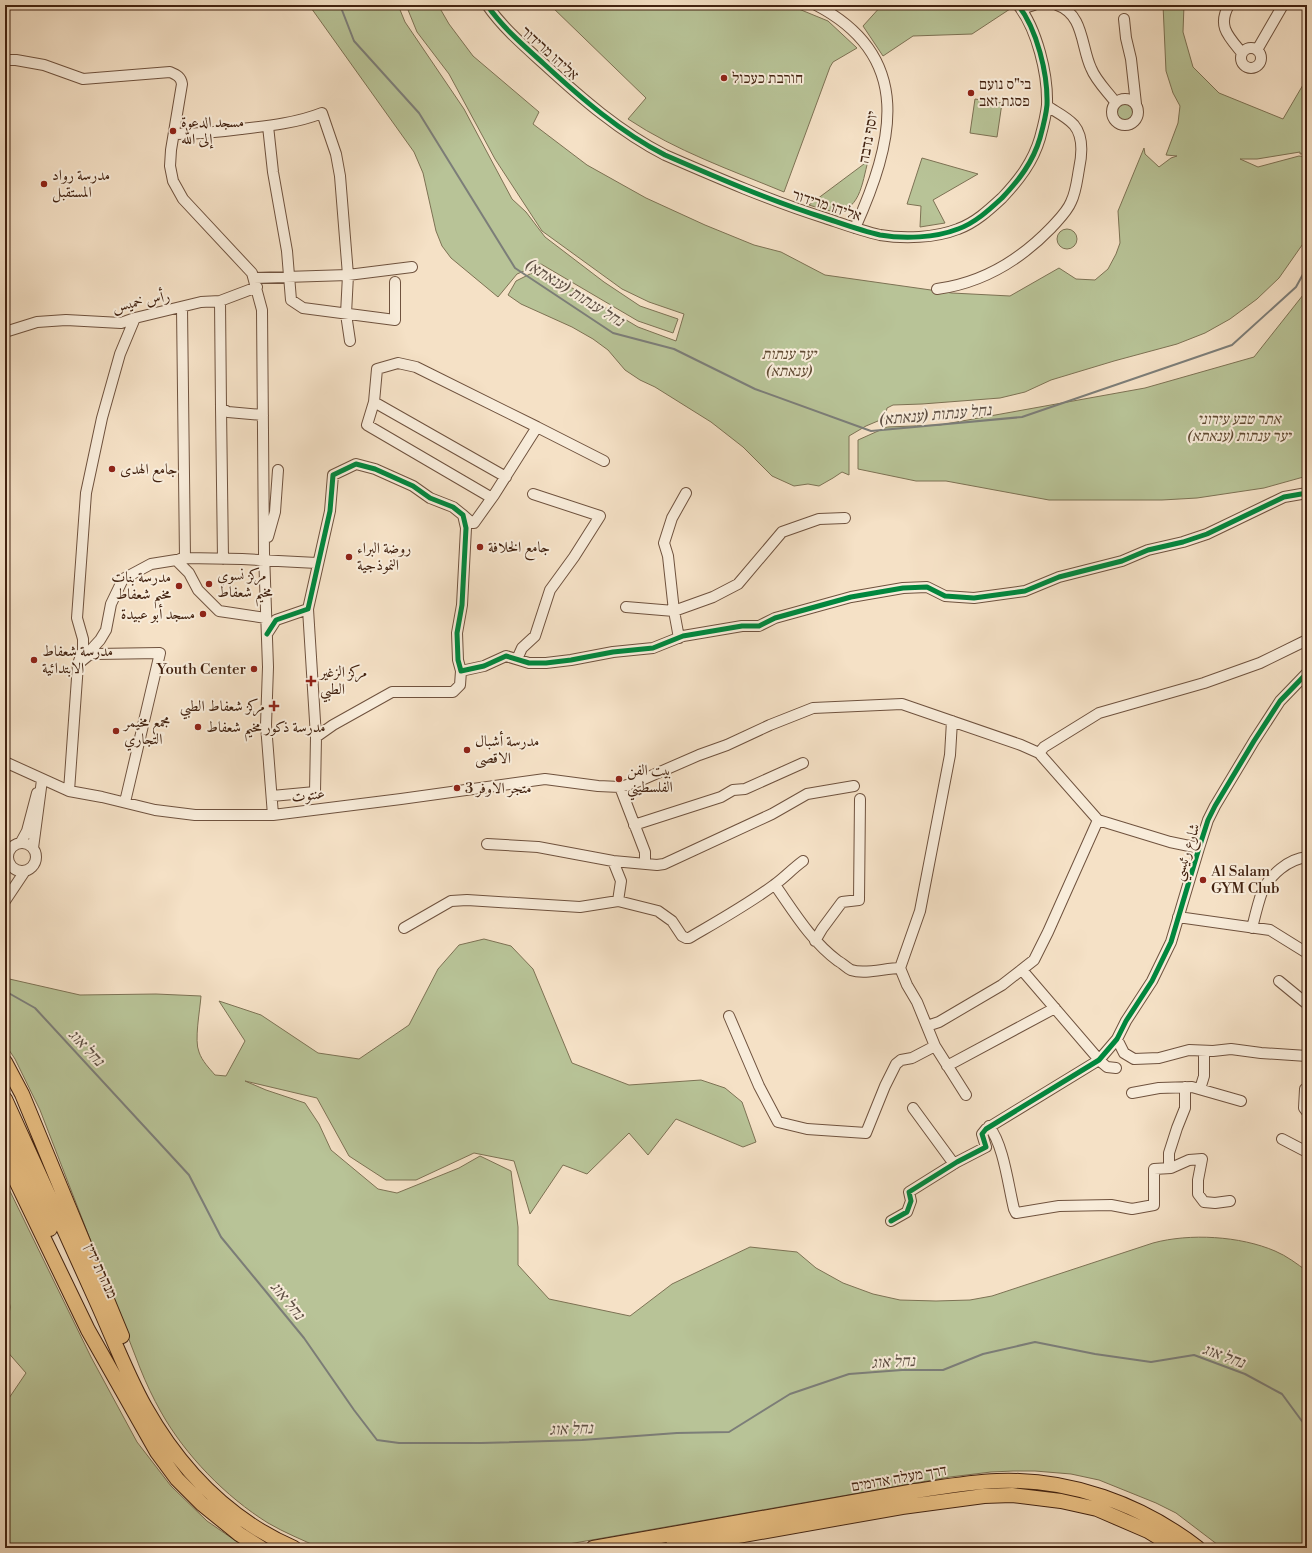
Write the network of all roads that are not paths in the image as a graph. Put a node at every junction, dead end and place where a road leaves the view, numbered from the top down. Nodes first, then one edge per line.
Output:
1 (486, 5) edge
2 (816, 5) edge
3 (1034, 5) edge
4 (1058, 5) edge
5 (1229, 5) edge
6 (1283, 5) edge
7 (1020, 7) edge
8 (1124, 19) dead end
9 (1257, 50) junction
10 (1242, 53) junction
11 (5, 62) edge
12 (1116, 104) junction
13 (1136, 104) junction
14 (1046, 106) junction
15 (268, 126) junction
16 (174, 134) junction
17 (855, 228) junction
18 (412, 267) dead end
19 (348, 275) junction
20 (290, 278) junction
21 (395, 282) dead end
22 (255, 283) junction
23 (937, 289) dead end
24 (220, 301) junction
25 (182, 308) junction
26 (346, 314) junction
27 (134, 318) junction
28 (5, 332) edge
29 (350, 341) dead end
30 (374, 402) junction
31 (221, 408) junction
32 (263, 415) junction
33 (537, 427) junction
34 (604, 461) dead end
35 (278, 470) dead end
36 (506, 477) junction
37 (686, 493) dead end
38 (1307, 493) edge
39 (533, 494) dead end
40 (492, 498) junction
41 (464, 515) junction
42 (845, 518) dead end
43 (264, 556) junction
44 (181, 559) junction
45 (223, 559) junction
46 (317, 563) junction
47 (626, 607) dead end
48 (308, 609) junction
49 (674, 611) junction
50 (266, 618) junction
51 (266, 634) junction
52 (679, 638) junction
53 (1307, 640) edge
54 (517, 659) junction
55 (78, 664) junction
56 (461, 671) junction
57 (1307, 673) edge
58 (952, 721) junction
59 (316, 737) junction
60 (1039, 753) junction
61 (5, 762) edge
62 (803, 763) dead end
63 (42, 780) junction
64 (854, 786) dead end
65 (620, 787) junction
66 (69, 791) junction
67 (272, 796) junction
68 (860, 799) dead end
69 (125, 802) junction
70 (273, 815) junction
71 (1098, 820) junction
72 (634, 825) junction
73 (21, 842) junction
74 (487, 844) dead end
75 (33, 848) junction
76 (1199, 848) junction
77 (1307, 857) edge
78 (613, 861) junction
79 (803, 861) dead end
80 (9, 862) junction
81 (645, 864) junction
82 (25, 871) junction
83 (5, 872) edge
84 (775, 885) junction
85 (5, 900) edge
86 (618, 901) junction
87 (1178, 917) junction
88 (404, 928) dead end
89 (1252, 928) junction
90 (815, 941) junction
91 (1307, 953) edge
92 (900, 968) junction
93 (1022, 970) junction
94 (1279, 981) dead end
95 (1307, 1004) edge
96 (1055, 1008) junction
97 (729, 1016) dead end
98 (927, 1026) junction
99 (1119, 1035) junction
100 (935, 1046) junction
101 (1204, 1051) junction
102 (1307, 1056) edge
103 (1099, 1060) junction
104 (5, 1062) edge
105 (947, 1066) junction
106 (1116, 1068) dead end
107 (1186, 1087) junction
108 (1306, 1088) dead end
109 (1200, 1089) junction
110 (1132, 1093) dead end
111 (966, 1095) dead end
112 (5, 1099) edge
113 (1240, 1101) dead end
114 (912, 1108) dead end
115 (1307, 1112) edge
116 (990, 1126) junction
117 (5, 1130) edge
118 (1282, 1139) dead end
119 (1307, 1152) edge
120 (5, 1158) edge
121 (954, 1164) junction
122 (1169, 1168) junction
123 (1230, 1201) dead end
124 (891, 1220) dead end
125 (124, 1393) junction
126 (174, 1453) junction
127 (239, 1534) junction
128 (250, 1548) edge
129 (261, 1548) edge
130 (294, 1548) edge
131 (593, 1548) edge
132 (671, 1548) edge
133 (1176, 1548) edge
134 (1198, 1548) edge

1 - 17 street, אליהו מרידור
2 - 17 street, יוסף נדבה
3 - 7 street
4 - 12 street
5 - 10 street
6 - 9 street
7 - 14 street, אליהו מרידור
8 - 13 street
9 - 10 street
9 - 10 street
11 - 16 street
12 - 13 street
12 - 13 street
14 - 17 street, אליהו מרידור
14 - 23 street
15 - 16 street
15 - 19 street
15 - 20 street
16 - 22 street
18 - 19 street
19 - 20 street
19 - 26 street
20 - 22 street
20 - 26 street
21 - 26 street
22 - 24 street, رأس خميس
22 - 32 street
24 - 25 street, رأس خميس
24 - 31 street
25 - 27 street, رأس خميس
25 - 44 street
26 - 29 street
27 - 28 street, رأس خميس
27 - 55 street
30 - 33 street
30 - 36 street
30 - 40 street
31 - 32 street
31 - 45 street
32 - 43 street
33 - 34 street
33 - 36 street
35 - 43 street
36 - 40 street
37 - 49 street
38 - 52 street
39 - 54 street
40 - 41 street
41 - 46 street
41 - 56 street
42 - 49 street
43 - 45 street
43 - 46 street
43 - 50 street
44 - 45 street
44 - 50 street
44 - 55 street
46 - 48 street
47 - 49 street
48 - 51 street
48 - 59 street
49 - 52 street
50 - 51 street
51 - 67 street
52 - 54 street
53 - 60 street
54 - 56 street
55 - 66 street
55 - 69 street
56 - 59 street
57 - 76 street, شارع رئيسي
58 - 60 street, عنتوت
58 - 65 street, عنتوت
58 - 92 street
59 - 67 street
60 - 71 street
61 - 63 street, عنتوت
62 - 72 street
63 - 66 street, عنتوت
63 - 73 street
63 - 75 street
64 - 81 street
65 - 70 street, عنتوت
65 - 72 street
66 - 69 street, عنتوت
67 - 70 street
68 - 90 street
69 - 70 street, عنتوت
71 - 76 street
71 - 93 street
72 - 81 street
73 - 75 street
73 - 80 street
74 - 78 street
75 - 82 street
76 - 87 street, شارع رئيسي
77 - 89 street
78 - 81 street
78 - 86 street
79 - 84 street
80 - 82 street
80 - 83 street
82 - 85 street
84 - 86 street
84 - 90 street
86 - 88 street
87 - 89 street
87 - 99 street, شارع رئيسي
89 - 91 street
90 - 92 street
92 - 98 street
93 - 96 street
93 - 98 street
94 - 95 street
96 - 103 street
96 - 105 street
97 - 100 street
98 - 100 street
99 - 101 street
99 - 103 street, شارع رئيسي
100 - 105 street
101 - 102 street
101 - 109 street
103 - 106 street
103 - 116 street, شارع رئيسي
104 - 126 highway
105 - 111 street
107 - 109 street
107 - 110 street
107 - 122 street
108 - 115 street
109 - 113 street
112 - 126 highway, מנהרת ידין
114 - 121 street
116 - 121 street
116 - 122 street
117 - 125 highway, מנהרת ידין
118 - 119 street
120 - 125 highway
121 - 124 street
122 - 123 street
125 - 127 highway
126 - 130 highway
127 - 128 highway
127 - 129 highway
131 - 134 highway, דרך מעלה אדומים
132 - 133 highway, דרך מעלה אדומים

